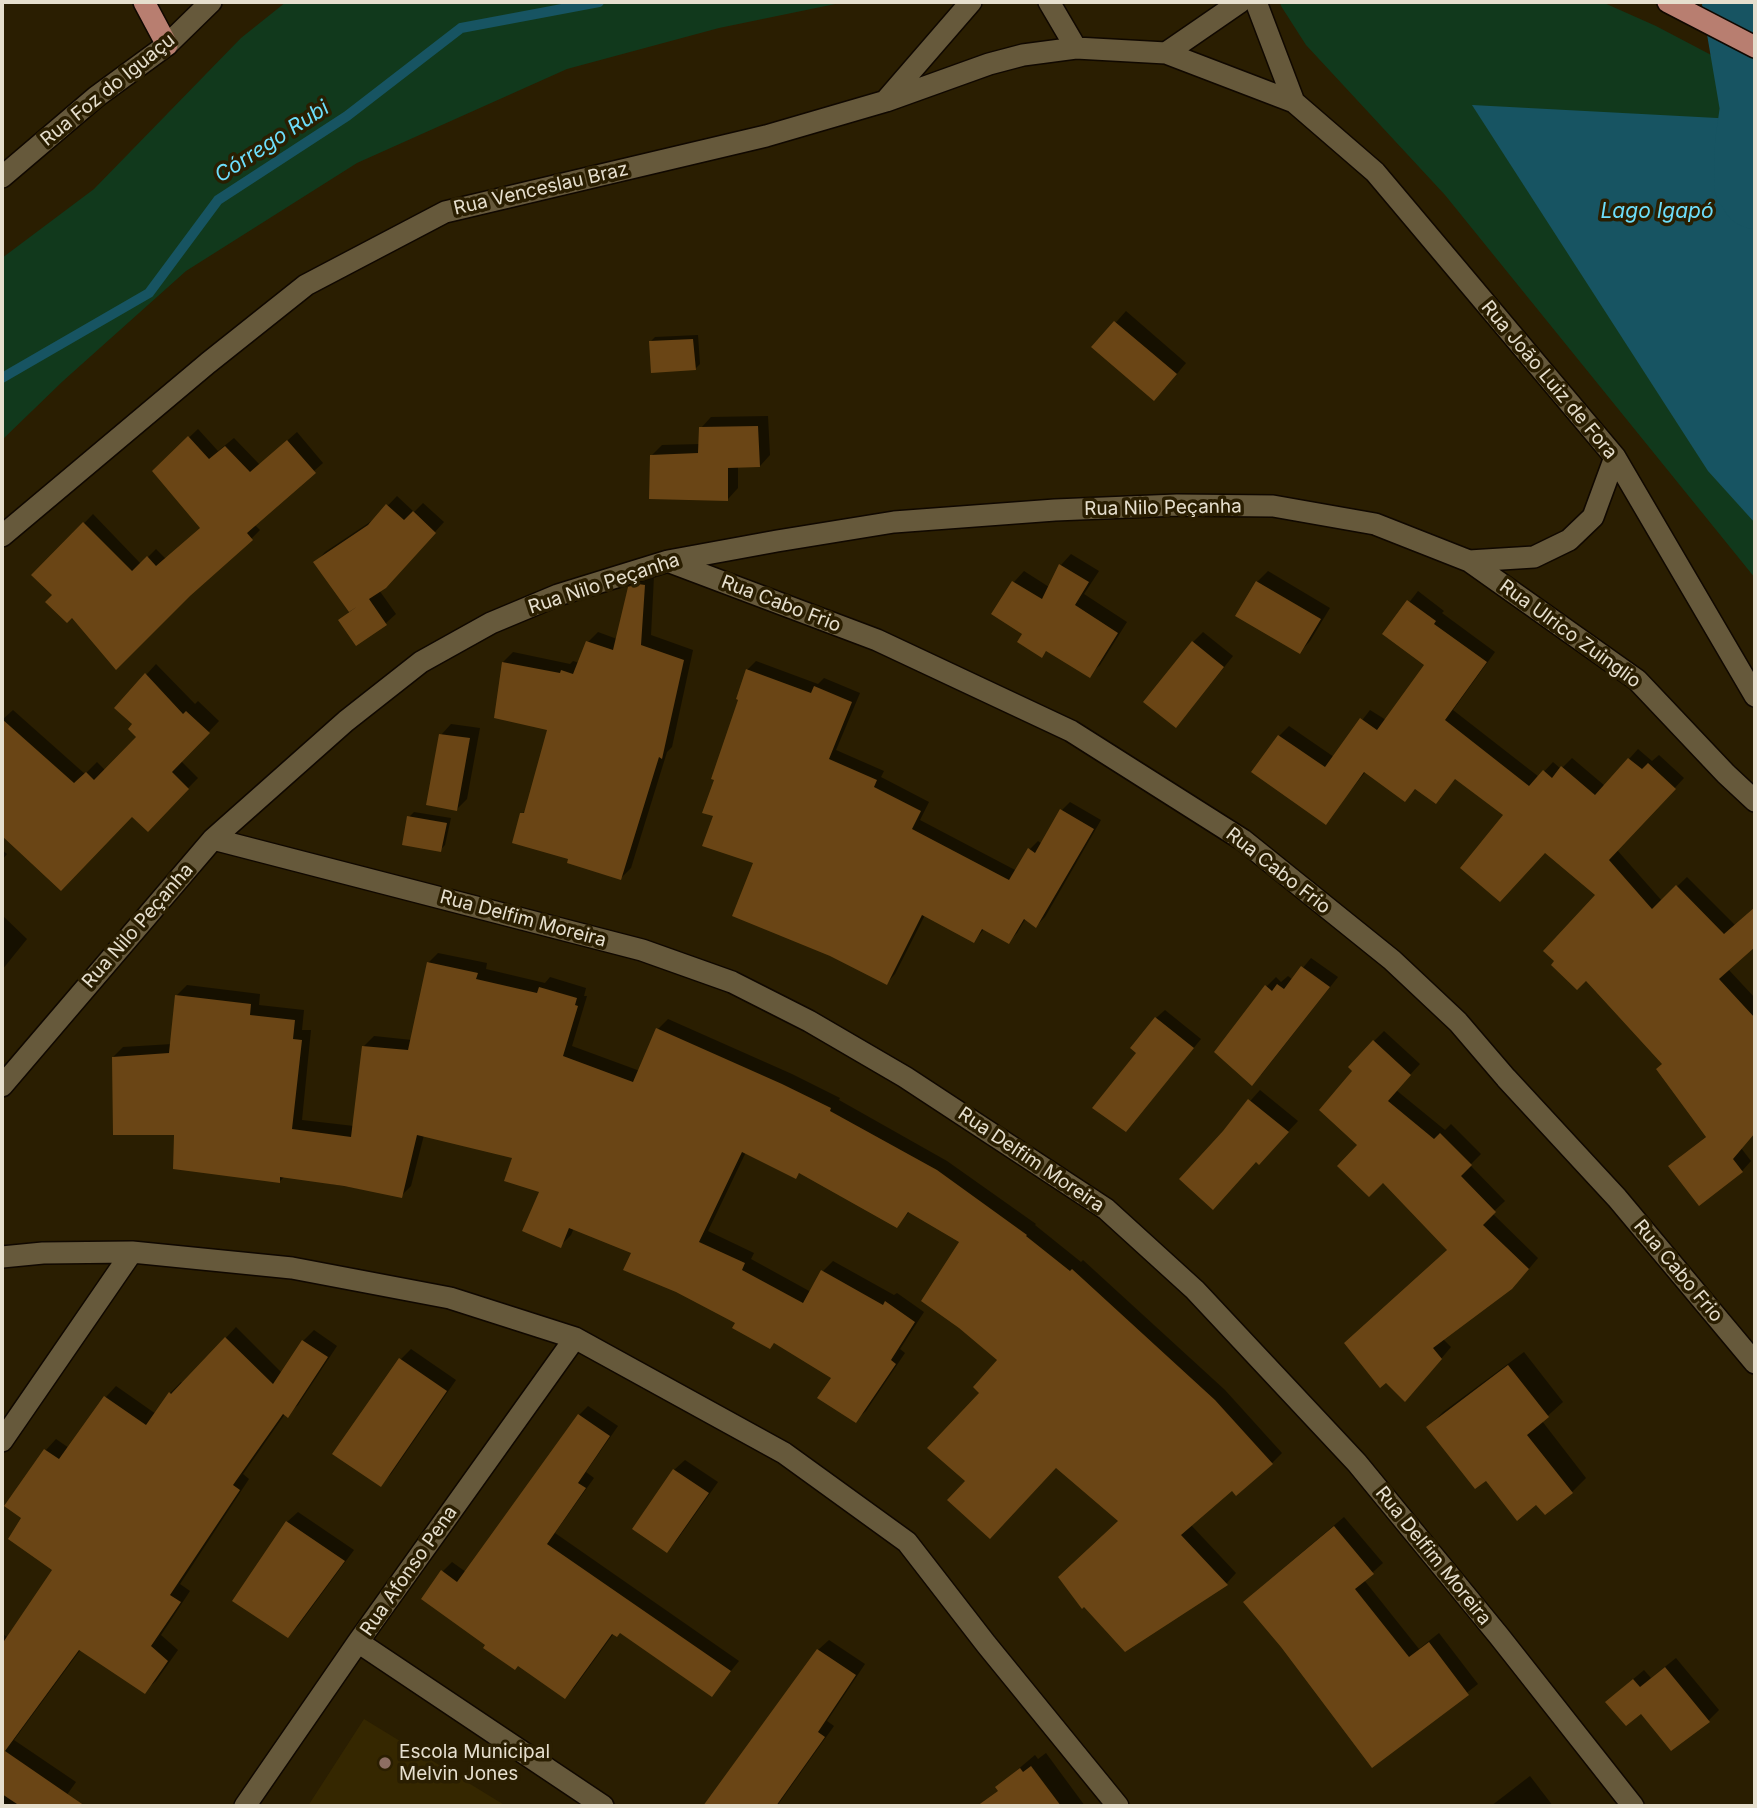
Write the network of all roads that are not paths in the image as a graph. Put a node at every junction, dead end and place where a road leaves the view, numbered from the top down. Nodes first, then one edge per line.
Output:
1 (144, 2) edge
2 (211, 2) edge
3 (971, 2) edge
4 (1049, 2) edge
5 (1240, 2) edge
6 (1256, 2) edge
7 (1670, 2) edge
8 (167, 45) junction
9 (1755, 47) edge
10 (1076, 48) junction
11 (1166, 53) junction
12 (886, 101) junction
13 (1294, 102) junction
14 (2, 177) edge
15 (1615, 457) junction
16 (2, 536) edge
17 (668, 561) junction
18 (1469, 562) junction
19 (1755, 696) edge
20 (1755, 800) edge
21 (213, 839) junction
22 (2, 1086) edge
23 (132, 1252) junction
24 (2, 1257) edge
25 (575, 1338) junction
26 (1755, 1363) edge
27 (2, 1441) edge
28 (358, 1642) junction
29 (245, 1806) edge
30 (603, 1806) edge
31 (1118, 1806) edge
32 (1633, 1806) edge

1 - 8 main road
2 - 8 street, Rua Foz do Iguaçu
3 - 12 street
4 - 10 street
5 - 11 street
6 - 13 street, Rua João Luiz de Fora
7 - 9 main road
8 - 14 street, Rua Foz do Iguaçu
10 - 11 street, Rua João Luiz de Fora
10 - 12 street, Rua Venceslau Braz
11 - 13 street, Rua João Luiz de Fora
12 - 16 street, Rua Venceslau Braz
13 - 15 street, Rua João Luiz de Fora
15 - 18 street
15 - 19 street, Rua João Luiz de Fora
17 - 18 street, Rua Nilo Peçanha
17 - 21 street, Rua Nilo Peçanha
17 - 26 street, Rua Cabo Frio
18 - 20 street, Rua Ulrico Zuinglio
21 - 22 street, Rua Nilo Peçanha
21 - 32 street, Rua Delfim Moreira
23 - 24 street
23 - 25 street
23 - 27 street
25 - 28 street, Rua Afonso Pena
25 - 31 street
28 - 29 street, Rua Afonso Pena
28 - 30 street

